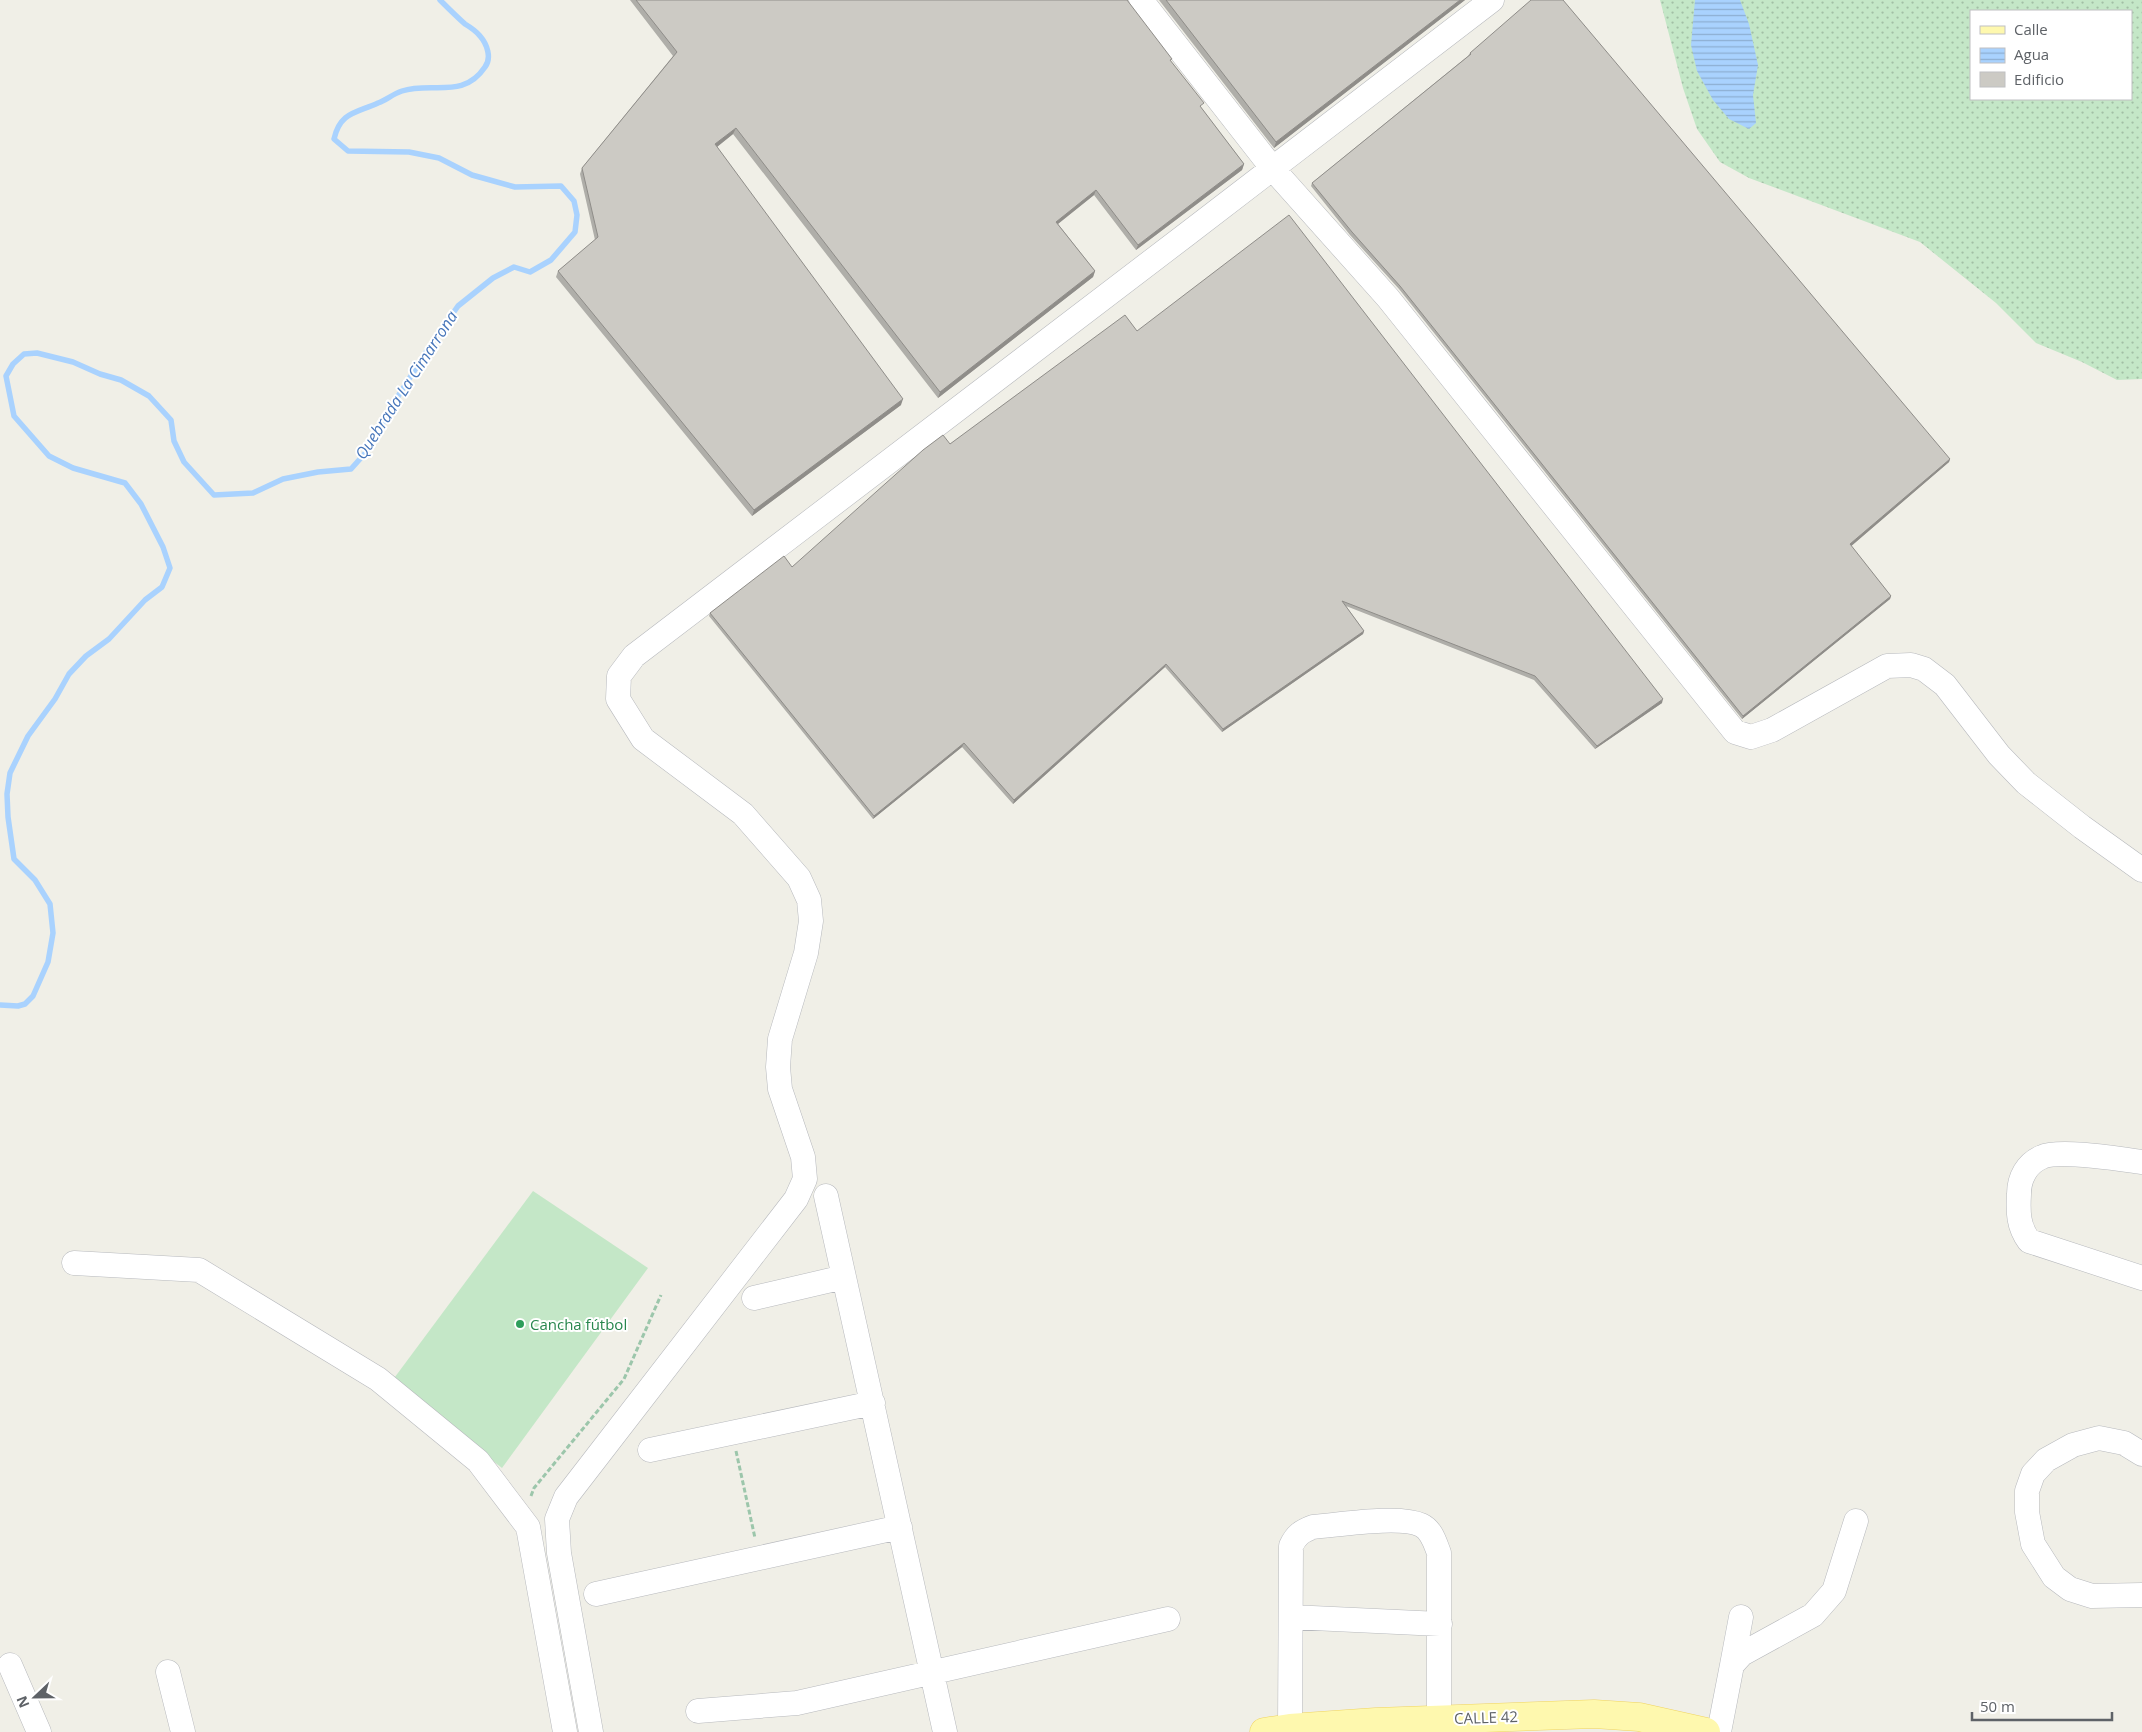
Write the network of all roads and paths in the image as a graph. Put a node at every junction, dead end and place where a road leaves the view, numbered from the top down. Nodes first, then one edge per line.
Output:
1 (1141, 0) edge
2 (1492, 0) edge
3 (1273, 169) junction
4 (2142, 870) edge
5 (2142, 1162) edge
6 (826, 1196) dead end
7 (74, 1263) dead end
8 (844, 1277) junction
9 (2142, 1278) edge
10 (661, 1295) dead end
11 (754, 1298) dead end
12 (873, 1403) junction
13 (732, 1434) junction
14 (650, 1450) dead end
15 (2142, 1454) edge
16 (1856, 1521) dead end
17 (528, 1527) junction
18 (900, 1527) junction
19 (760, 1558) junction
20 (596, 1594) dead end
21 (2142, 1595) edge
22 (1290, 1617) junction
23 (1741, 1617) dead end
24 (1168, 1619) dead end
25 (1440, 1624) junction
26 (1732, 1665) junction
27 (10, 1666) dead end
28 (168, 1672) dead end
29 (931, 1672) junction
30 (698, 1711) dead end
31 (1439, 1719) junction
32 (1502, 1725) edge
33 (1278, 1730) edge
34 (39, 1732) edge
35 (184, 1732) edge
36 (565, 1732) edge
37 (591, 1732) edge
38 (945, 1732) edge
39 (1706, 1732) edge
40 (1719, 1732) edge

1 - 3 street
2 - 3 street
3 - 4 street
3 - 37 street
5 - 9 street
6 - 8 street
7 - 17 street
8 - 11 street
8 - 12 street
10 - 17 path
12 - 13 street
12 - 18 street
13 - 14 street
13 - 19 path
15 - 21 street
16 - 26 street
17 - 36 street
18 - 19 street
18 - 29 street
19 - 20 street
22 - 25 street
22 - 25 street
22 - 33 street
23 - 26 street
24 - 29 street
25 - 31 street
26 - 40 street
27 - 34 street
28 - 35 street
29 - 30 street
29 - 38 street
31 - 32 main road, CALLE 42
31 - 33 main road, CALLE 42
32 - 39 main road, CALLE 42

